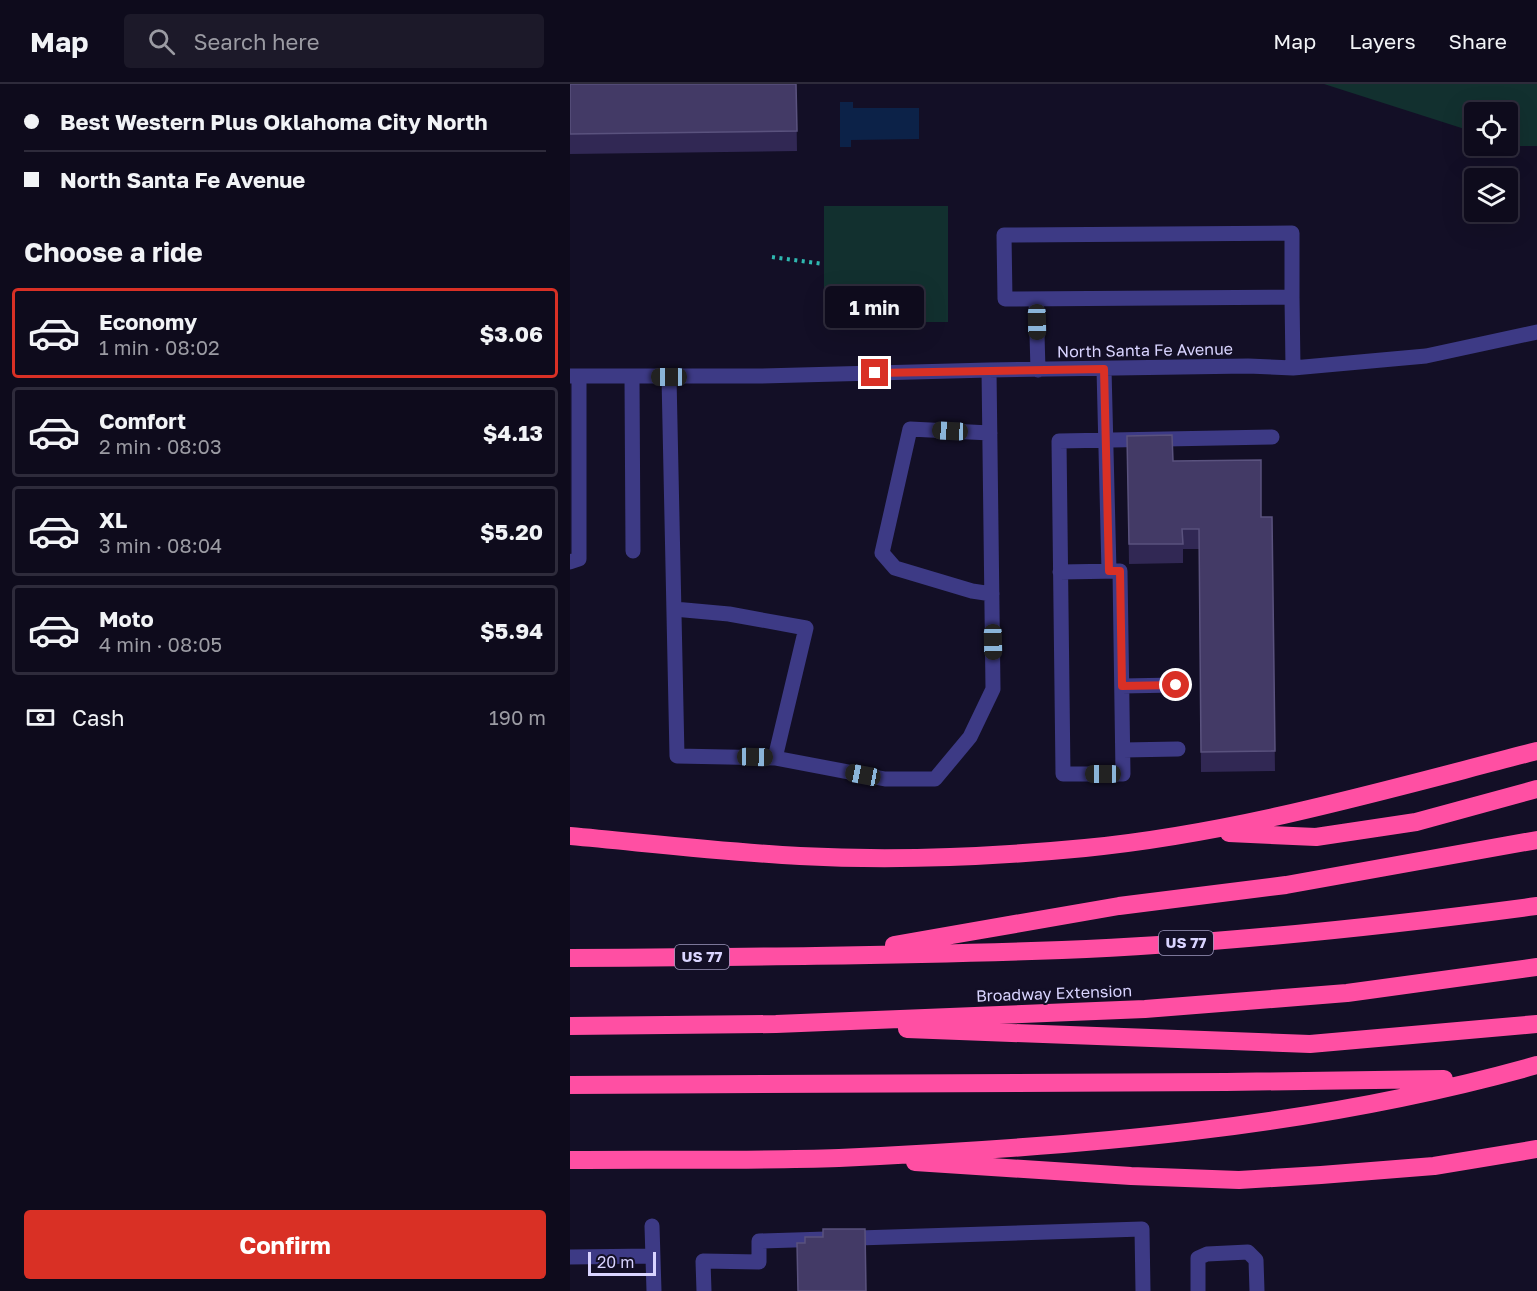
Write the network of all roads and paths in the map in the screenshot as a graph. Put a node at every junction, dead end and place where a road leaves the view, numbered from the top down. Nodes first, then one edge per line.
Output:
1 (772, 256) dead end
2 (824, 264) dead end
3 (1292, 297) junction
4 (1036, 299) junction
5 (1537, 332) edge
6 (1293, 368) junction
7 (1104, 369) junction
8 (989, 370) junction
9 (1038, 370) junction
10 (575, 376) edge
11 (632, 377) junction
12 (669, 377) junction
13 (990, 433) junction
14 (1272, 437) dead end
15 (1106, 440) junction
16 (633, 551) dead end
17 (570, 562) edge
18 (1109, 571) junction
19 (1060, 572) junction
20 (992, 594) junction
21 (674, 609) junction
22 (1176, 685) dead end
23 (1122, 686) junction
24 (1178, 749) dead end
25 (1123, 750) junction
26 (1537, 751) edge
27 (775, 758) junction
28 (1537, 789) edge
29 (1203, 832) junction
30 (570, 836) edge
31 (1537, 840) edge
32 (1537, 906) edge
33 (834, 956) junction
34 (570, 958) edge
35 (1537, 968) edge
36 (776, 1024) junction
37 (1537, 1024) edge
38 (570, 1026) edge
39 (1537, 1065) edge
40 (1537, 1074) edge
41 (570, 1085) edge
42 (1537, 1149) edge
43 (838, 1158) junction
44 (570, 1160) edge
45 (652, 1226) dead end
46 (653, 1256) junction
47 (570, 1257) edge
48 (654, 1291) edge
49 (704, 1291) edge
50 (1143, 1291) edge
51 (1198, 1291) edge
52 (1257, 1291) edge

1 - 2 path
3 - 4 street
3 - 4 street
3 - 6 street
4 - 9 street
5 - 6 street, North Santa Fe Avenue
6 - 7 street, North Santa Fe Avenue
7 - 9 street, North Santa Fe Avenue
7 - 15 street
8 - 9 street, North Santa Fe Avenue
8 - 12 street, North Santa Fe Avenue
8 - 13 street
10 - 11 street, North Santa Fe Avenue
10 - 17 street
11 - 12 street, North Santa Fe Avenue
11 - 16 street
12 - 21 street
13 - 20 street
13 - 20 street
14 - 15 street
15 - 18 street
15 - 19 street
18 - 19 street
18 - 23 street
19 - 25 street
20 - 27 street
21 - 27 street
21 - 27 street
22 - 23 street
23 - 25 street
24 - 25 street
26 - 29 highway
28 - 29 highway
29 - 30 highway
31 - 33 highway
32 - 33 highway, US 77
33 - 34 highway, US 77
35 - 36 highway, Broadway Extension
36 - 37 highway
36 - 38 highway, Broadway Extension
39 - 43 highway
40 - 41 highway
42 - 43 highway
43 - 44 highway
45 - 46 street
46 - 47 street
46 - 48 street
49 - 50 street
51 - 52 street

